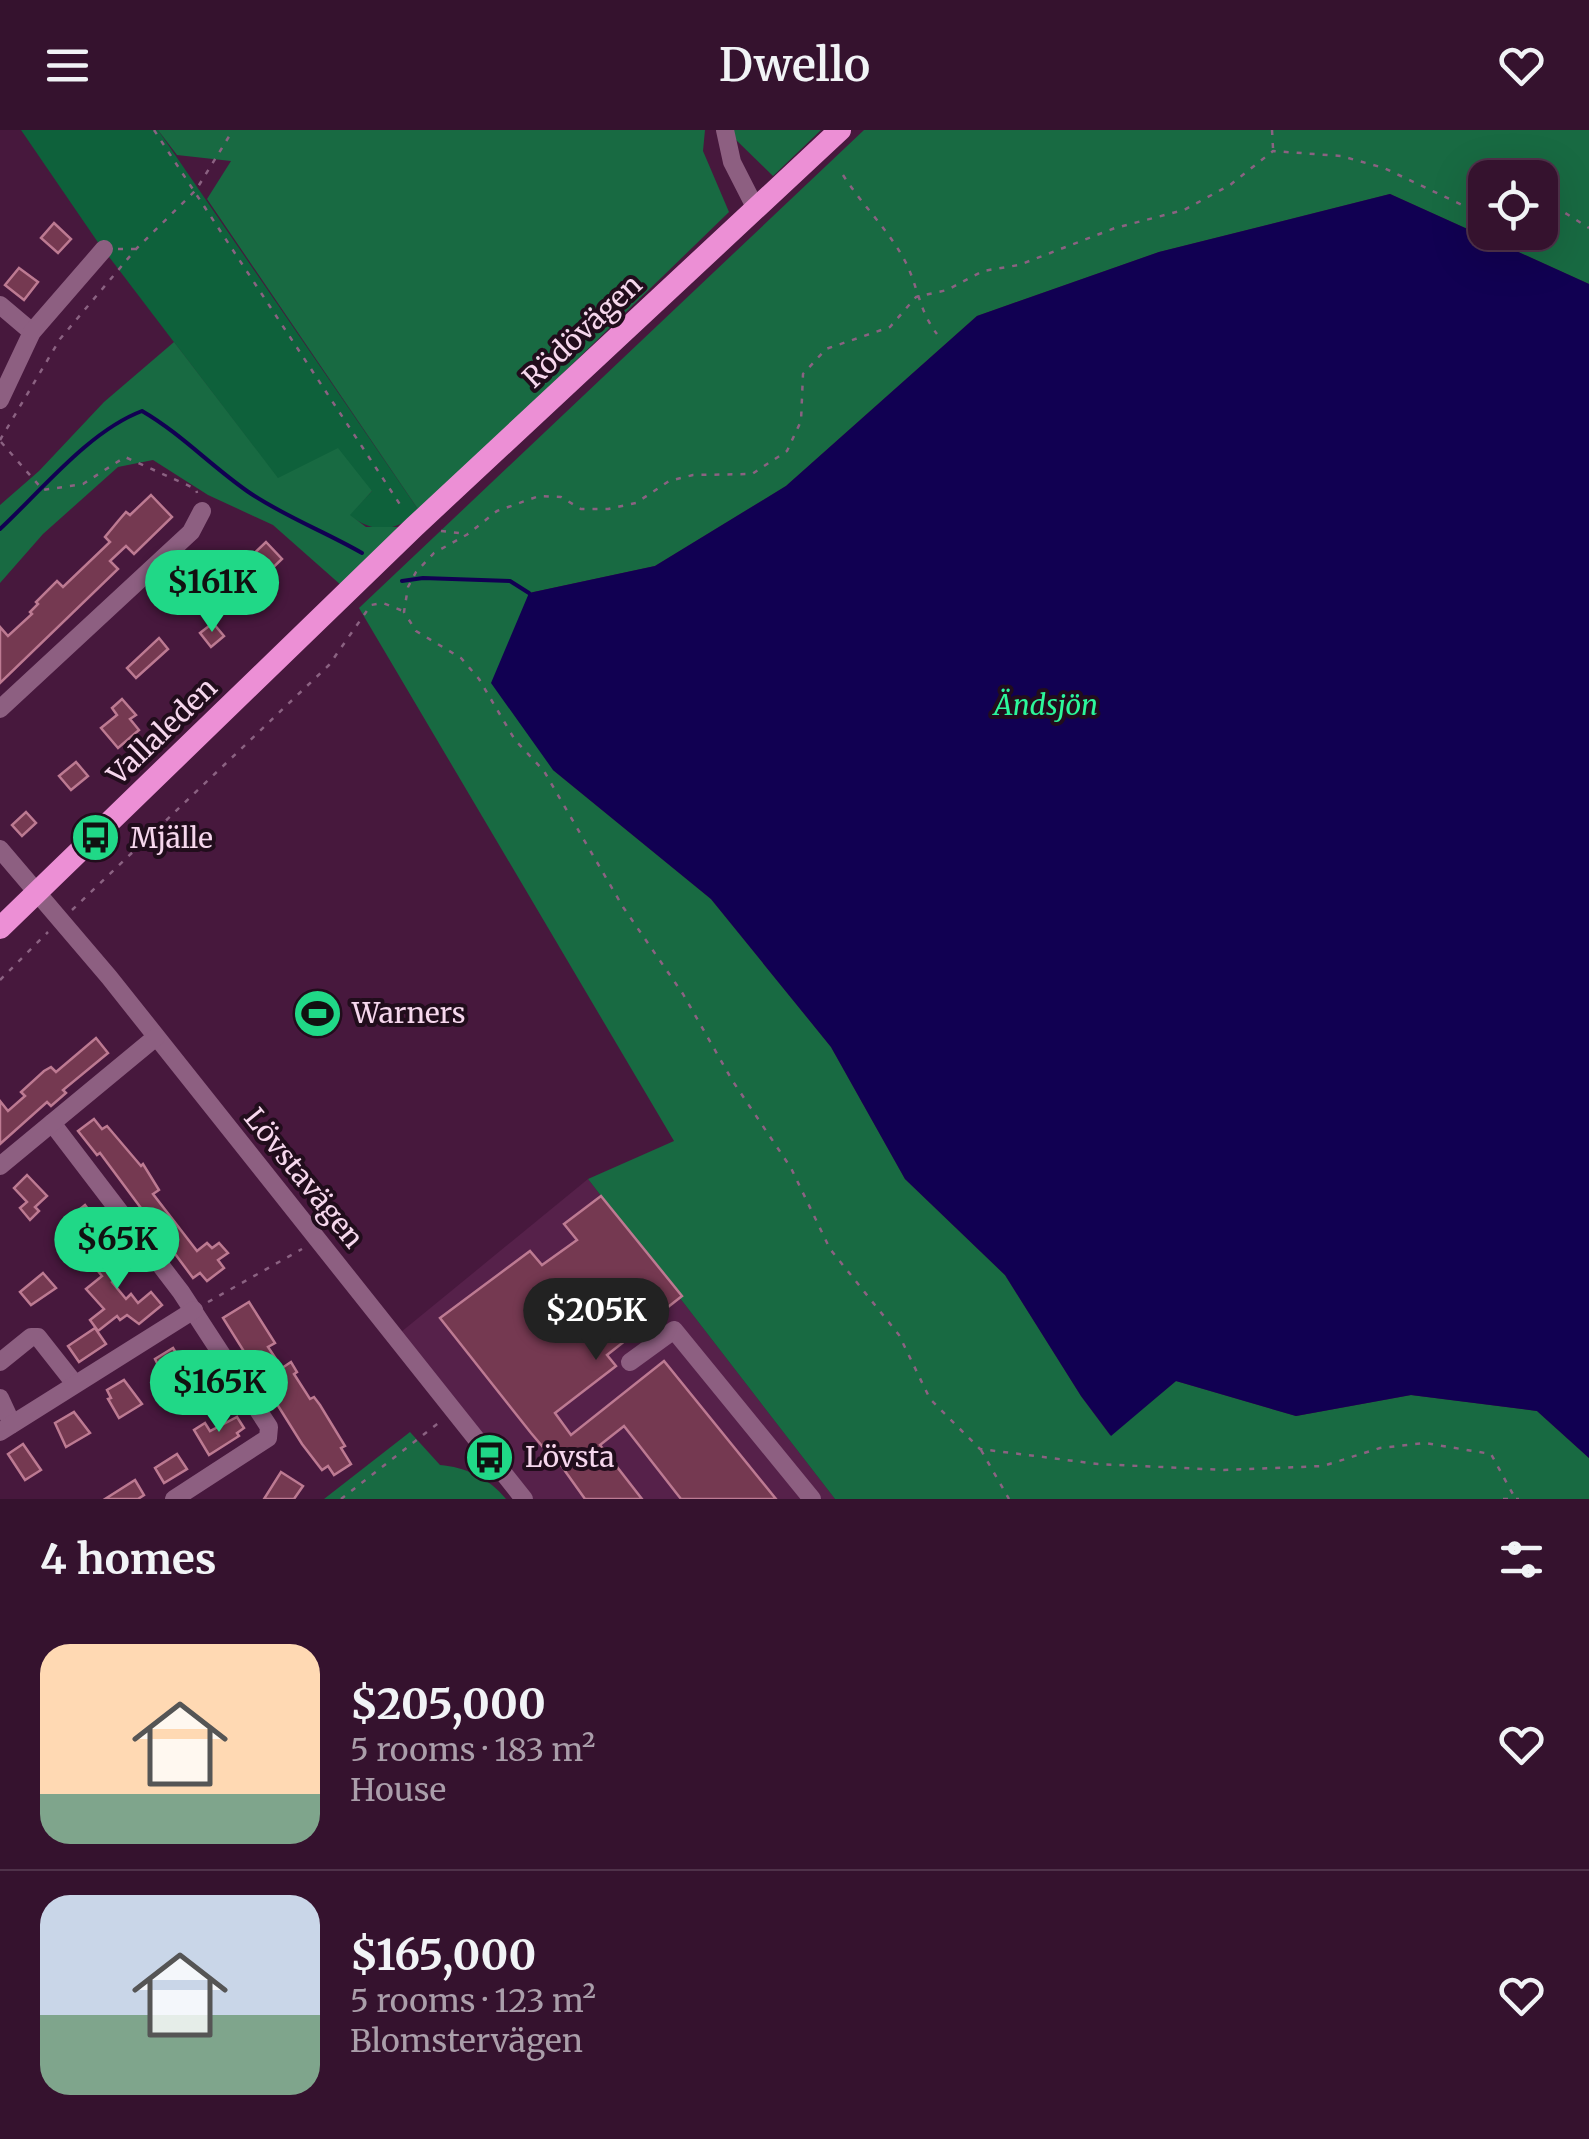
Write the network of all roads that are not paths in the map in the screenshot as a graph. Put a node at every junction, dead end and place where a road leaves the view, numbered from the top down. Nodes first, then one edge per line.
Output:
1 (725, 130) edge
2 (840, 130) edge
3 (756, 209) junction
4 (104, 250) dead end
5 (0, 305) edge
6 (32, 332) junction
7 (0, 400) edge
8 (202, 511) road end
9 (365, 576) joint
10 (0, 708) edge
11 (0, 849) edge
12 (38, 892) junction
13 (0, 928) edge
14 (156, 1037) junction
15 (52, 1124) junction
16 (0, 1166) edge
17 (194, 1310) junction
18 (0, 1362) edge
19 (630, 1362) dead end
20 (75, 1384) junction
21 (0, 1398) edge
22 (6, 1428) edge
23 (174, 1499) edge
24 (524, 1499) edge
25 (812, 1499) edge

1 - 3 street
2 - 3 main road, Rödövägen
3 - 9 main road, Rödövägen
4 - 6 street
5 - 6 street
6 - 7 street
8 - 10 street
9 - 12 main road, Vallaleden
11 - 12 street, Lövstavägen
12 - 13 main road, Vallaleden
12 - 14 street, Lövstavägen
14 - 15 street
14 - 24 street, Lövstavägen
15 - 16 street
15 - 17 street
17 - 20 street
17 - 23 street
18 - 20 street
19 - 25 street
20 - 22 street
21 - 22 street

